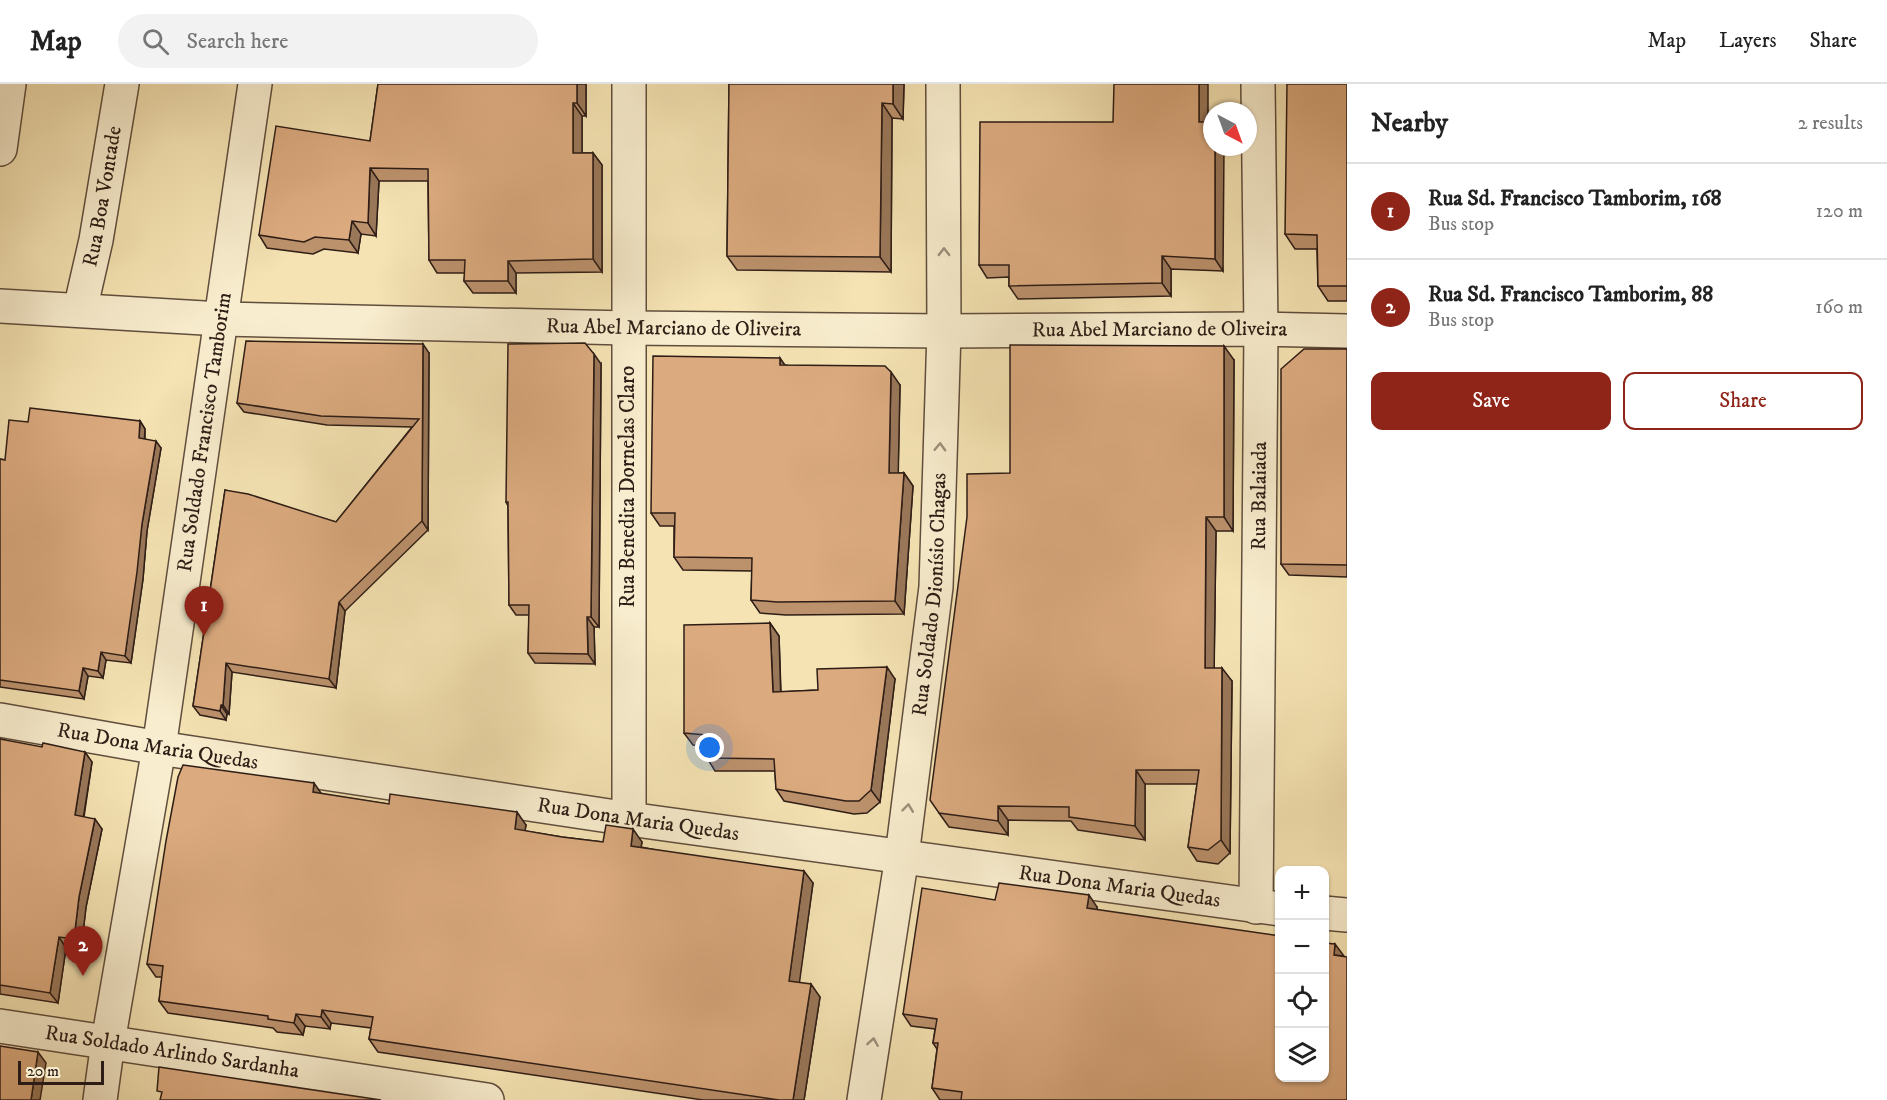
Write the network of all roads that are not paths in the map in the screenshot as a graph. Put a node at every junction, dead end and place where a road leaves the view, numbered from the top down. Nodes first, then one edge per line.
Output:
1 (9, 84) edge
2 (122, 84) edge
3 (255, 84) edge
4 (629, 84) edge
5 (943, 84) edge
6 (1258, 84) edge
7 (0, 149) edge
8 (0, 306) edge
9 (81, 310) junction
10 (222, 319) junction
11 (628, 328) junction
12 (1261, 329) junction
13 (944, 331) junction
14 (1347, 331) edge
15 (0, 720) edge
16 (159, 748) junction
17 (629, 819) junction
18 (902, 856) junction
19 (1268, 908) edge
20 (1329, 913) edge
21 (1347, 915) edge
22 (0, 1026) edge
23 (108, 1042) junction
24 (100, 1100) edge
25 (487, 1100) edge
26 (864, 1100) edge

1 - 7 street
2 - 9 street, Rua Boa Vontade
3 - 10 street, Rua Soldado Francisco Tamborim
4 - 11 street, Rua Benedita Dornelas Claro
13 -> 5 street, Rua Soldado Dionísio Chagas
6 - 12 street, Rua Balaiada
8 - 9 street, Rua Abel Marciano de Oliveira
9 - 10 street, Rua Abel Marciano de Oliveira
10 - 11 street, Rua Abel Marciano de Oliveira
10 - 16 street, Rua Soldado Francisco Tamborim
11 - 13 street, Rua Abel Marciano de Oliveira
11 - 17 street, Rua Benedita Dornelas Claro
12 - 13 street, Rua Abel Marciano de Oliveira
12 - 14 street, Rua Abel Marciano de Oliveira
12 - 19 street, Rua Balaiada
18 -> 13 street, Rua Soldado Dionísio Chagas
15 - 16 street, Rua Dona Maria Quedas
16 - 17 street, Rua Dona Maria Quedas
16 - 23 street, Rua Soldado Francisco Tamborim
17 - 18 street, Rua Dona Maria Quedas
18 - 19 street, Rua Dona Maria Quedas
26 -> 18 street, Rua Soldado Dionísio Chagas
20 - 21 street
22 - 23 street, Rua Soldado Arlindo Sardanha
23 - 24 street, Rua Soldado Francisco Tamborim
23 - 25 street, Rua Soldado Arlindo Sardanha

